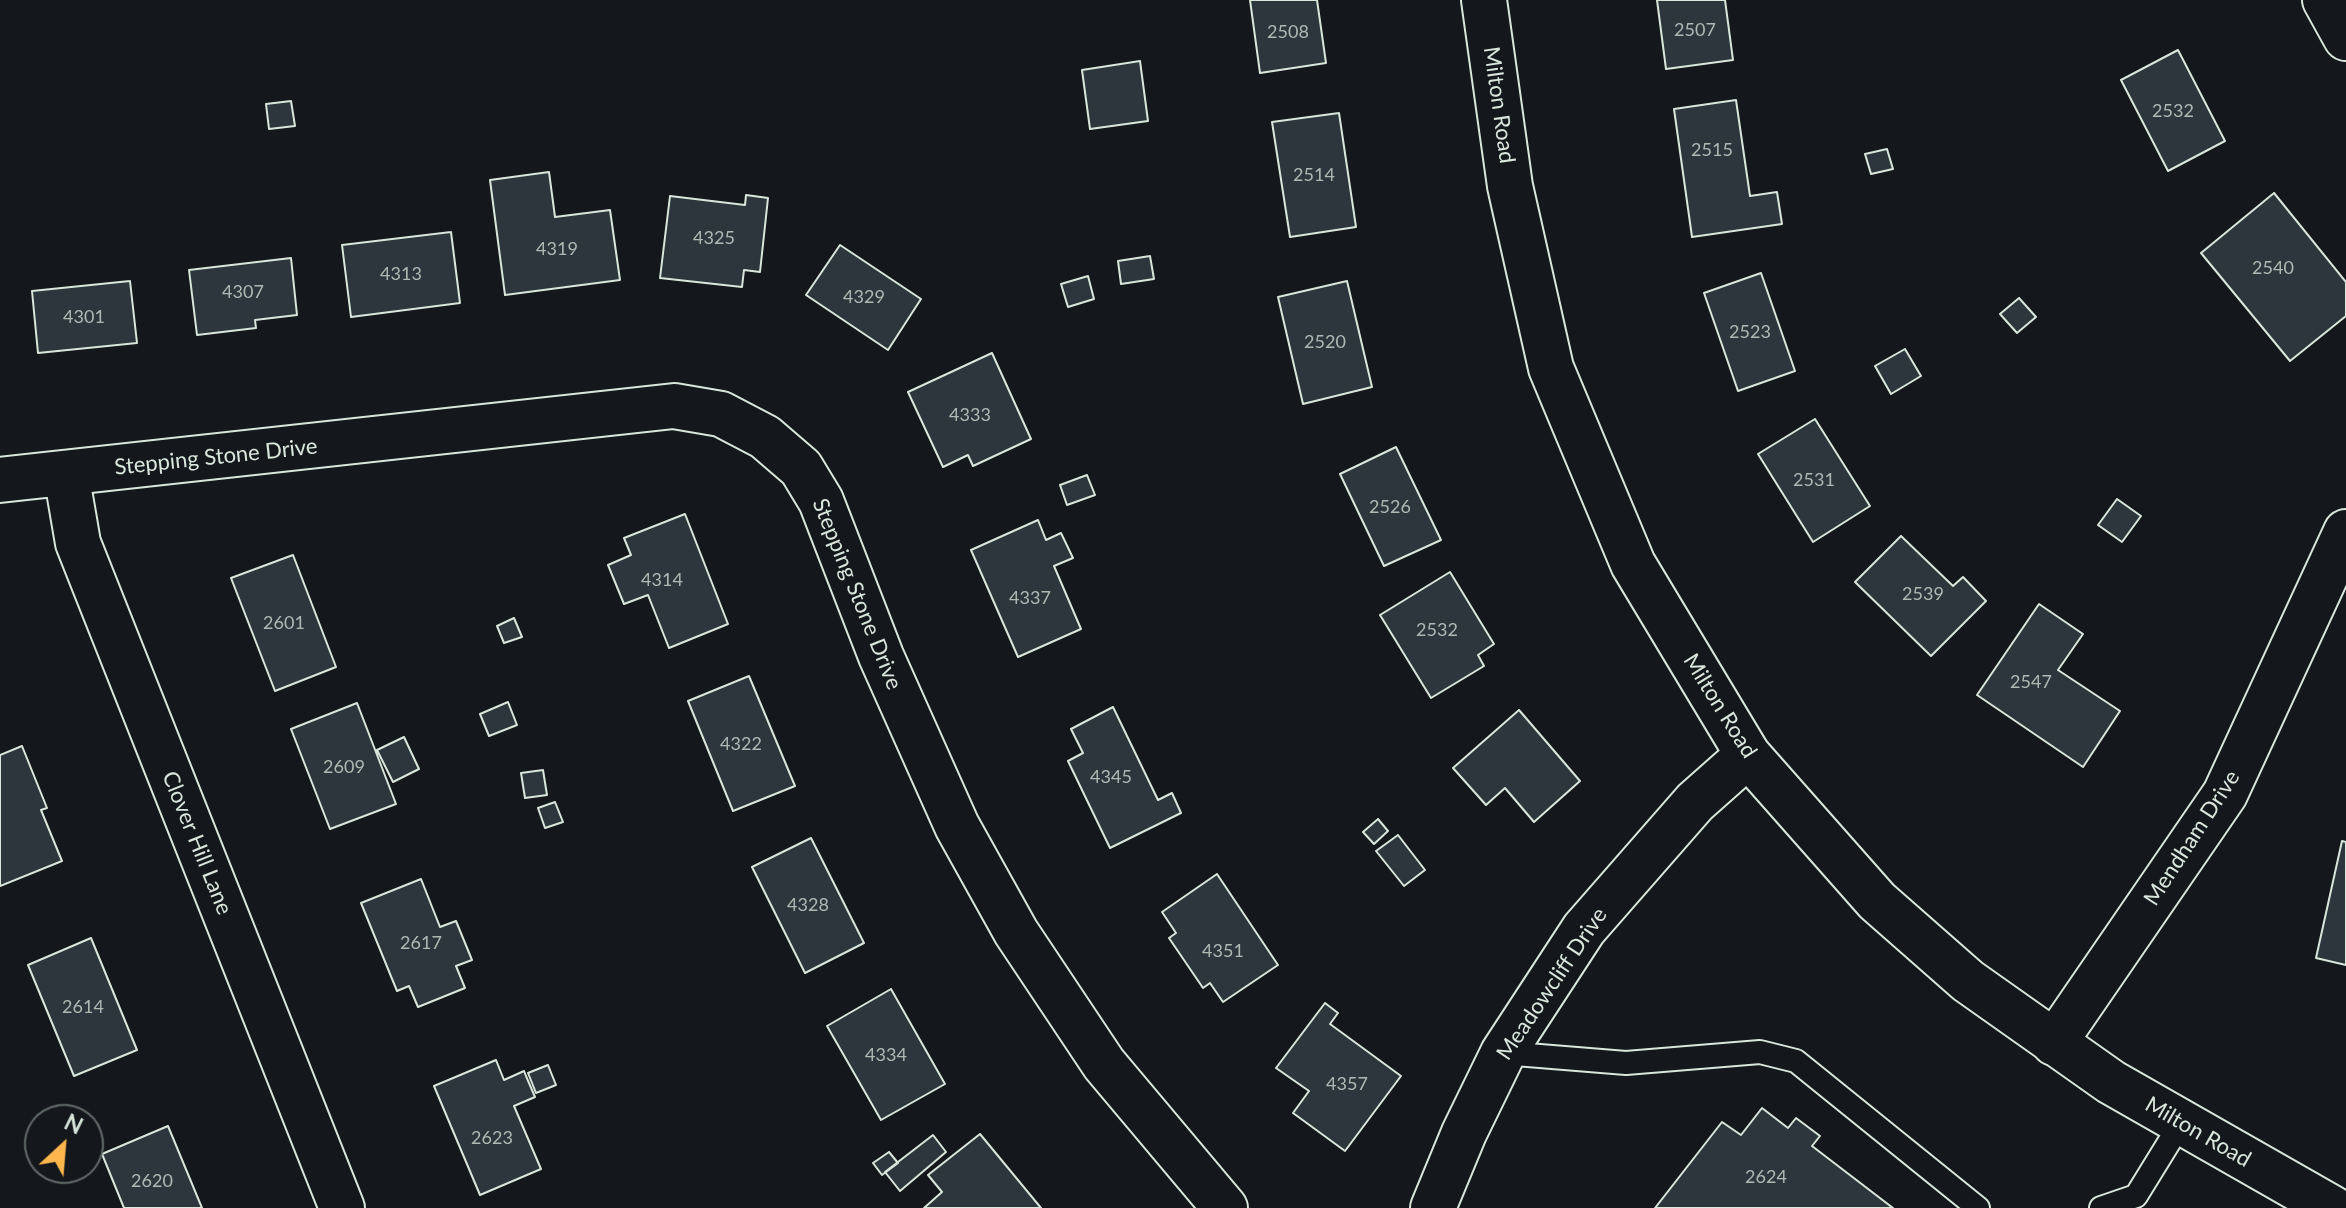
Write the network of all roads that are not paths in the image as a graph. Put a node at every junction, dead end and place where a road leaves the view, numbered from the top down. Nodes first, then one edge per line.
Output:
1 (1484, 0) edge
2 (2325, 0) edge
3 (2346, 38) edge
4 (66, 473) junction
5 (0, 480) edge
6 (2346, 532) edge
7 (1748, 755) junction
8 (2054, 1043) junction
9 (1503, 1053) junction
10 (2181, 1123) junction
11 (342, 1208) edge
12 (1225, 1208) edge
13 (1433, 1208) edge
14 (1978, 1208) edge
15 (2101, 1208) edge
16 (2332, 1208) edge

1 - 7 street, Milton Road
2 - 3 street
4 - 5 street, Stepping Stone Drive
4 - 11 street, Clover Hill Lane
4 - 12 street, Stepping Stone Drive
6 - 8 street, Mendham Drive
7 - 8 street, Milton Road
7 - 9 street, Meadowcliff Drive
8 - 10 street, Milton Road
9 - 13 street, Meadowcliff Drive
9 - 14 lane
10 - 15 lane
10 - 16 street, Milton Road

